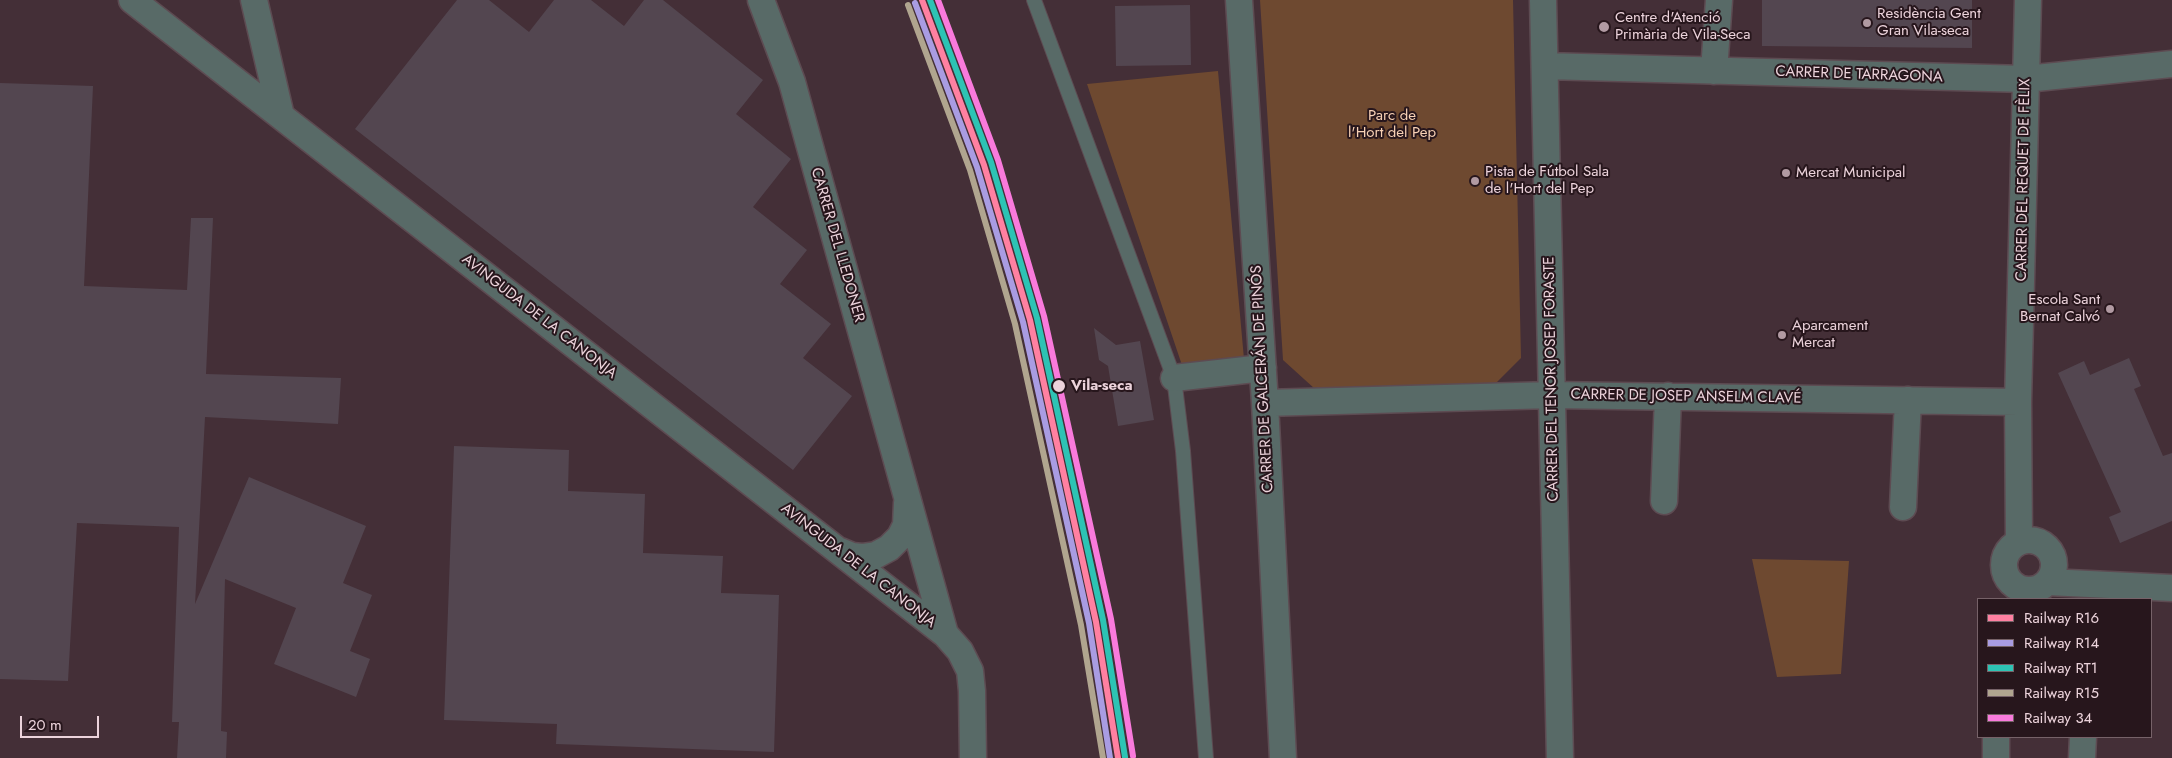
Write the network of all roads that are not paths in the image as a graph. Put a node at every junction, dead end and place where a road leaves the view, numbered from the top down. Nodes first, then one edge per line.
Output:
1 (132, 0) edge
2 (254, 0) edge
3 (762, 0) edge
4 (1034, 0) edge
5 (1239, 0) edge
6 (1543, 0) edge
7 (1719, 0) edge
8 (2028, 0) edge
9 (2172, 64) edge
10 (1544, 66) junction
11 (1714, 71) junction
12 (2026, 79) junction
13 (281, 116) junction
14 (1263, 368) junction
15 (1174, 378) junction
16 (1552, 395) junction
17 (1668, 396) junction
18 (1908, 400) junction
19 (2018, 402) junction
20 (1265, 403) junction
21 (906, 492) junction
22 (1664, 501) dead end
23 (1903, 508) dead end
24 (2019, 540) junction
25 (836, 550) junction
26 (2048, 582) junction
27 (2003, 588) edge
28 (2172, 588) edge
29 (2084, 592) edge
30 (945, 634) junction
31 (1996, 738) edge
32 (2083, 738) edge
33 (973, 758) edge
34 (1206, 758) edge
35 (1283, 758) edge
36 (1560, 758) edge
37 (1996, 758) edge
38 (2082, 758) edge

1 - 13 street, AVINGUDA DE LA CANONJA
2 - 13 street
3 - 21 street, CARRER DEL LLEDONER
4 - 15 lane
5 - 14 street, CARRER DE GALCERÁN DE PINÓS
6 - 10 street, CARRER DEL TENOR JOSEP FORASTE
7 - 11 street
8 - 12 street, CARRER DEL REQUET DE FÈLIX
9 - 12 street, CARRER DE TARRAGONA
10 - 11 street, CARRER DE TARRAGONA
10 - 16 street, CARRER DEL TENOR JOSEP FORASTE
11 - 12 street, CARRER DE TARRAGONA
12 - 19 street, CARRER DEL REQUET DE FÈLIX
13 - 25 street, AVINGUDA DE LA CANONJA
14 - 15 street
14 - 20 street, CARRER DE GALCERÁN DE PINÓS
15 - 34 lane
16 - 17 street, CARRER DE JOSEP ANSELM CLAVÉ
16 - 20 street, CARRER DE JOSEP ANSELM CLAVÉ
16 - 36 street, CARRER DEL TENOR JOSEP FORASTE
17 - 18 street, CARRER DE JOSEP ANSELM CLAVÉ
17 - 22 street
18 - 19 street, CARRER DE JOSEP ANSELM CLAVÉ
18 - 23 street
19 - 24 street, CARRER DEL REQUET DE FÈLIX
20 - 35 street, CARRER DE GALCERÁN DE PINÓS
21 - 25 street, CARRER DEL LLEDONER
21 - 30 street, CARRER DEL LLEDONER
24 - 26 street
24 - 27 street
25 - 30 street, AVINGUDA DE LA CANONJA
26 - 27 street
26 - 29 street
28 - 29 street
30 - 33 street
31 - 37 street
32 - 38 street

